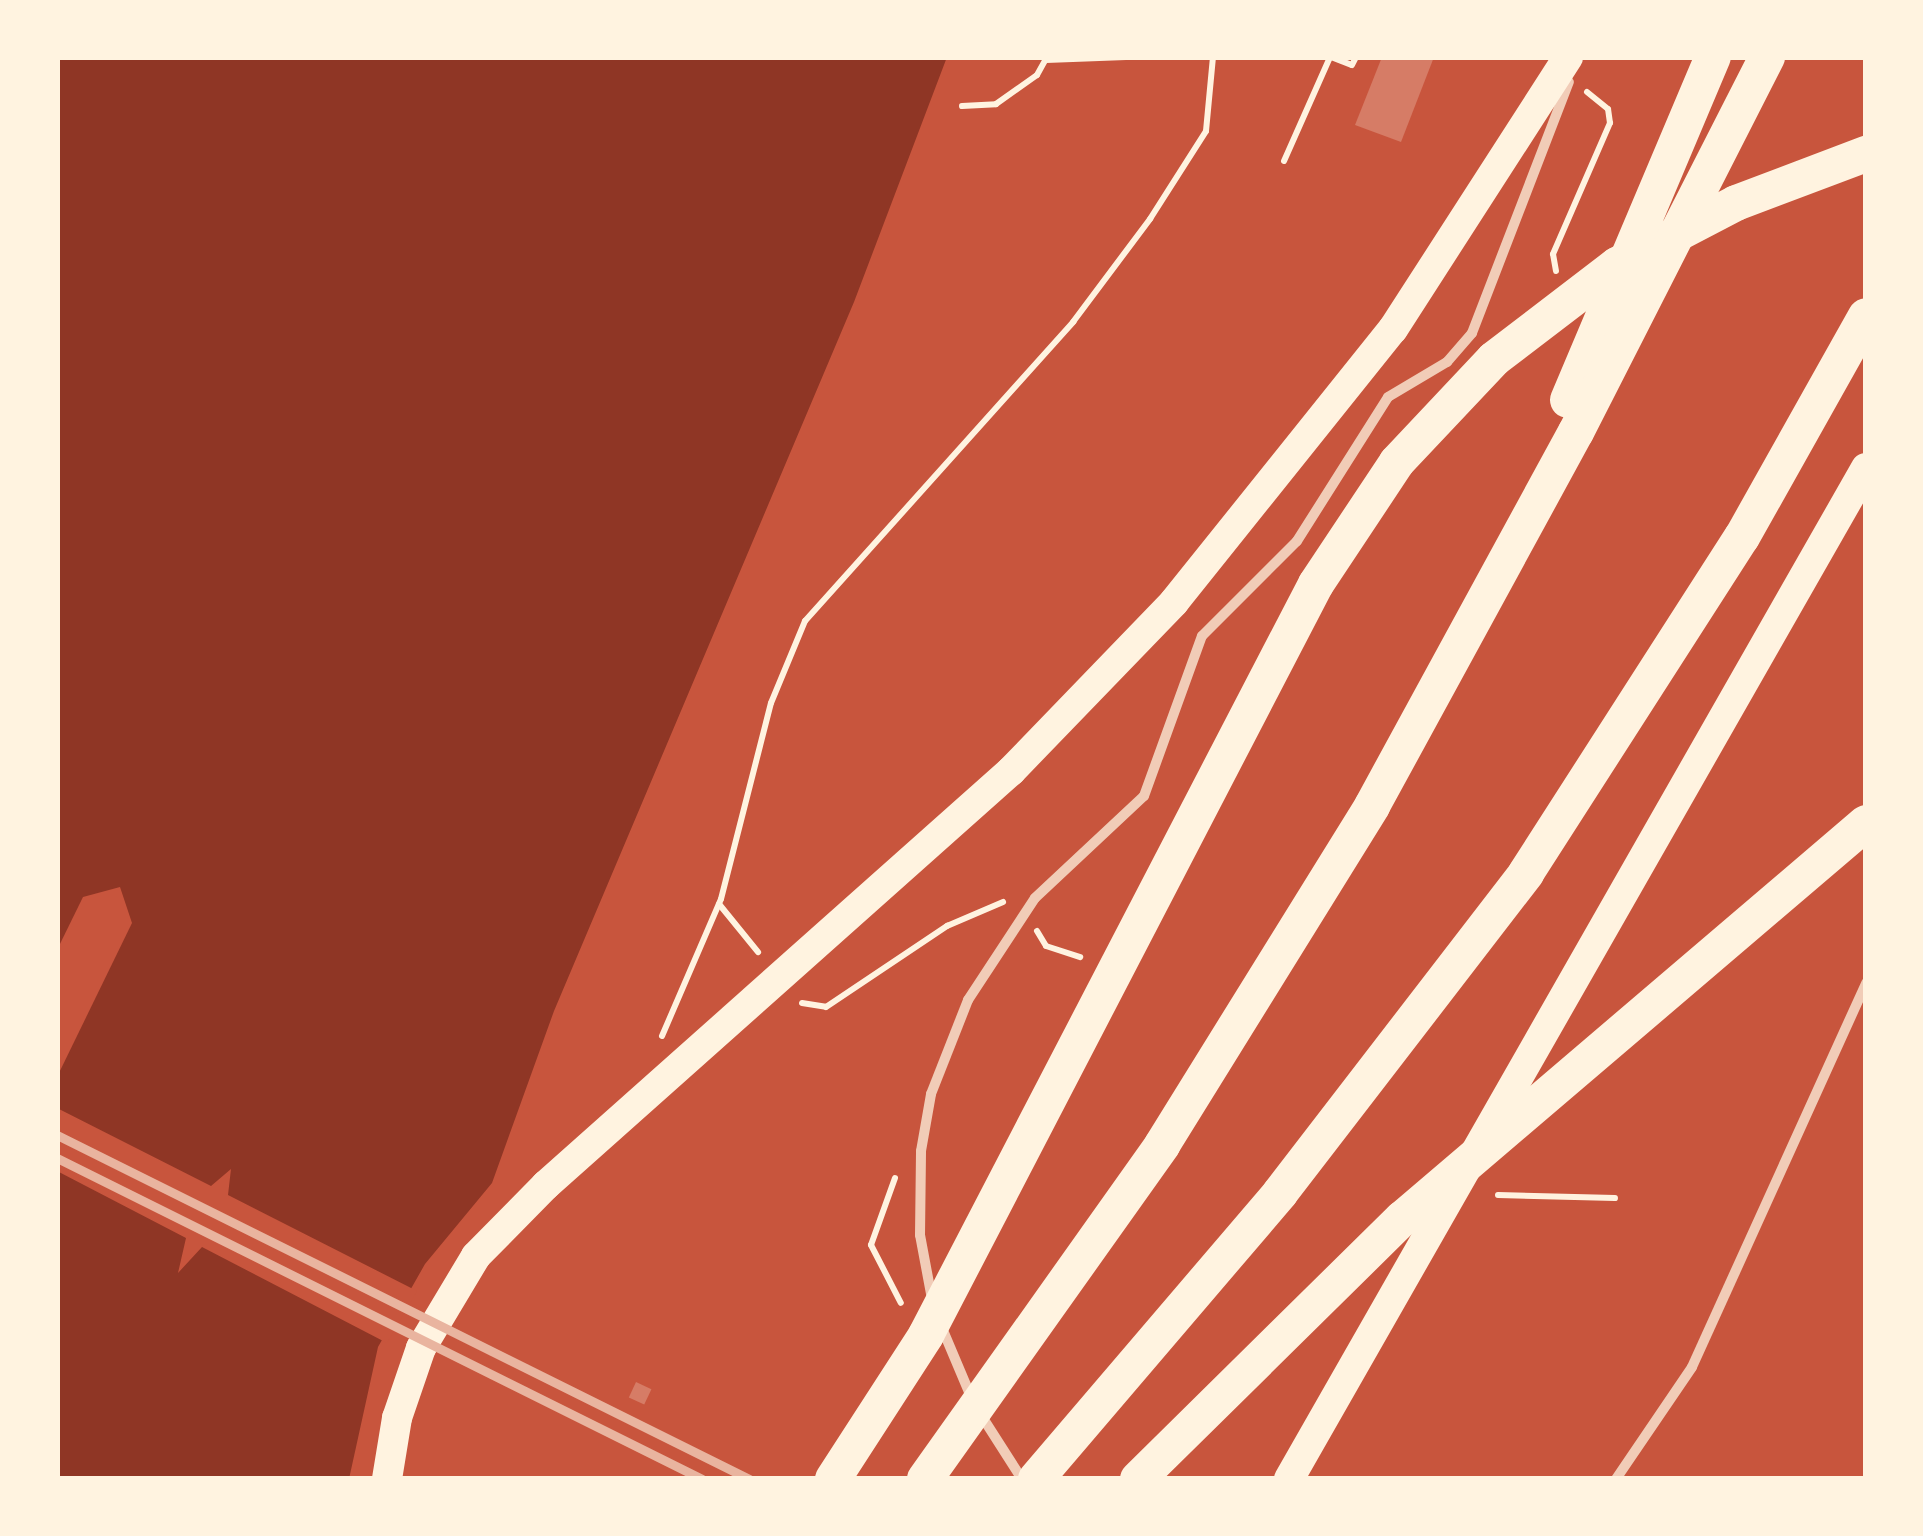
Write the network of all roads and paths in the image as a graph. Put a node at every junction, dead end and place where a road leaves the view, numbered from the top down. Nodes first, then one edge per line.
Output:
1 (1126, 57) edge
2 (1172, 57) edge
3 (1230, 57) edge
4 (1331, 57) edge
5 (1355, 57) edge
6 (1713, 57) edge
7 (1767, 57) edge
8 (1213, 58) edge
9 (1047, 59) edge
10 (1568, 70) edge
11 (962, 106) dead end
12 (1866, 154) edge
13 (1284, 160) dead end
14 (1561, 276) dead end
15 (1866, 316) edge
16 (1866, 468) edge
17 (1473, 624) junction
18 (1866, 823) edge
19 (1035, 898) junction
20 (718, 904) junction
21 (758, 952) dead end
22 (1866, 982) edge
23 (792, 992) dead end
24 (652, 1048) dead end
25 (1498, 1195) dead end
26 (1615, 1198) dead end
27 (387, 1479) edge
28 (833, 1479) edge
29 (926, 1479) edge
30 (1022, 1479) edge
31 (1036, 1479) edge
32 (1138, 1479) edge
33 (1289, 1479) edge
34 (1616, 1479) edge

1 - 9 path
2 - 8 path
3 - 8 path
4 - 5 path
4 - 13 path
6 - 17 highway
7 - 17 highway
8 - 20 path
9 - 11 path
10 - 14 path
10 - 19 street
10 - 27 main road
12 - 28 highway
15 - 31 highway
16 - 33 main road
17 - 29 highway
18 - 32 highway
19 - 23 path
19 - 30 street
20 - 21 path
20 - 24 path
22 - 34 street
25 - 26 path

